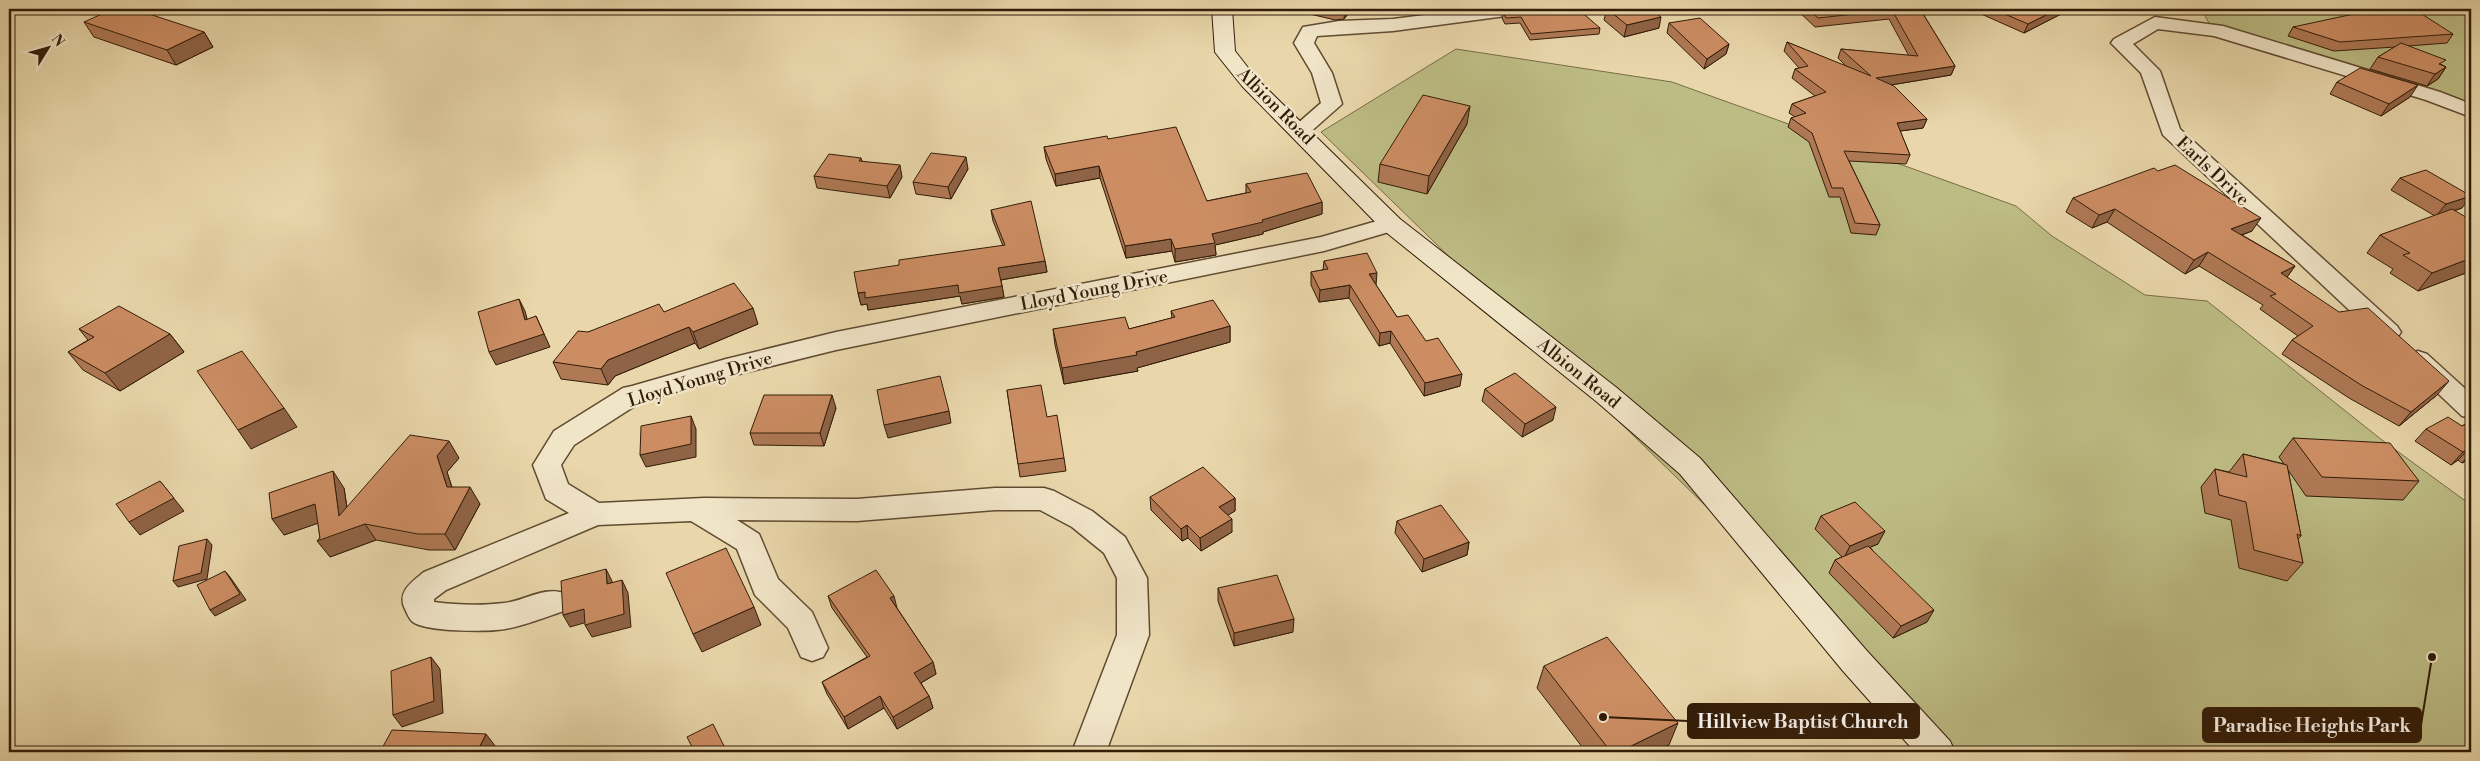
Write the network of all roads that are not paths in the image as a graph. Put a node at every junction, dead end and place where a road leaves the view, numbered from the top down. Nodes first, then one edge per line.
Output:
1 (1222, 9) edge
2 (1513, 9) edge
3 (2183, 9) edge
4 (2193, 27) junction
5 (2471, 111) edge
6 (1300, 130) junction
7 (1391, 224) junction
8 (2471, 409) edge
9 (697, 510) junction
10 (595, 514) junction
11 (553, 602) dead end
12 (812, 648) dead end
13 (1090, 752) edge
14 (1937, 752) edge

1 - 6 street, Albion Road
2 - 6 street
3 - 4 street
4 - 5 street, Earls Drive
4 - 8 street, Earls Drive
6 - 7 street, Albion Road
7 - 10 street, Lloyd Young Drive
7 - 14 street, Albion Road
9 - 10 street
9 - 12 street
9 - 13 street
10 - 11 street

